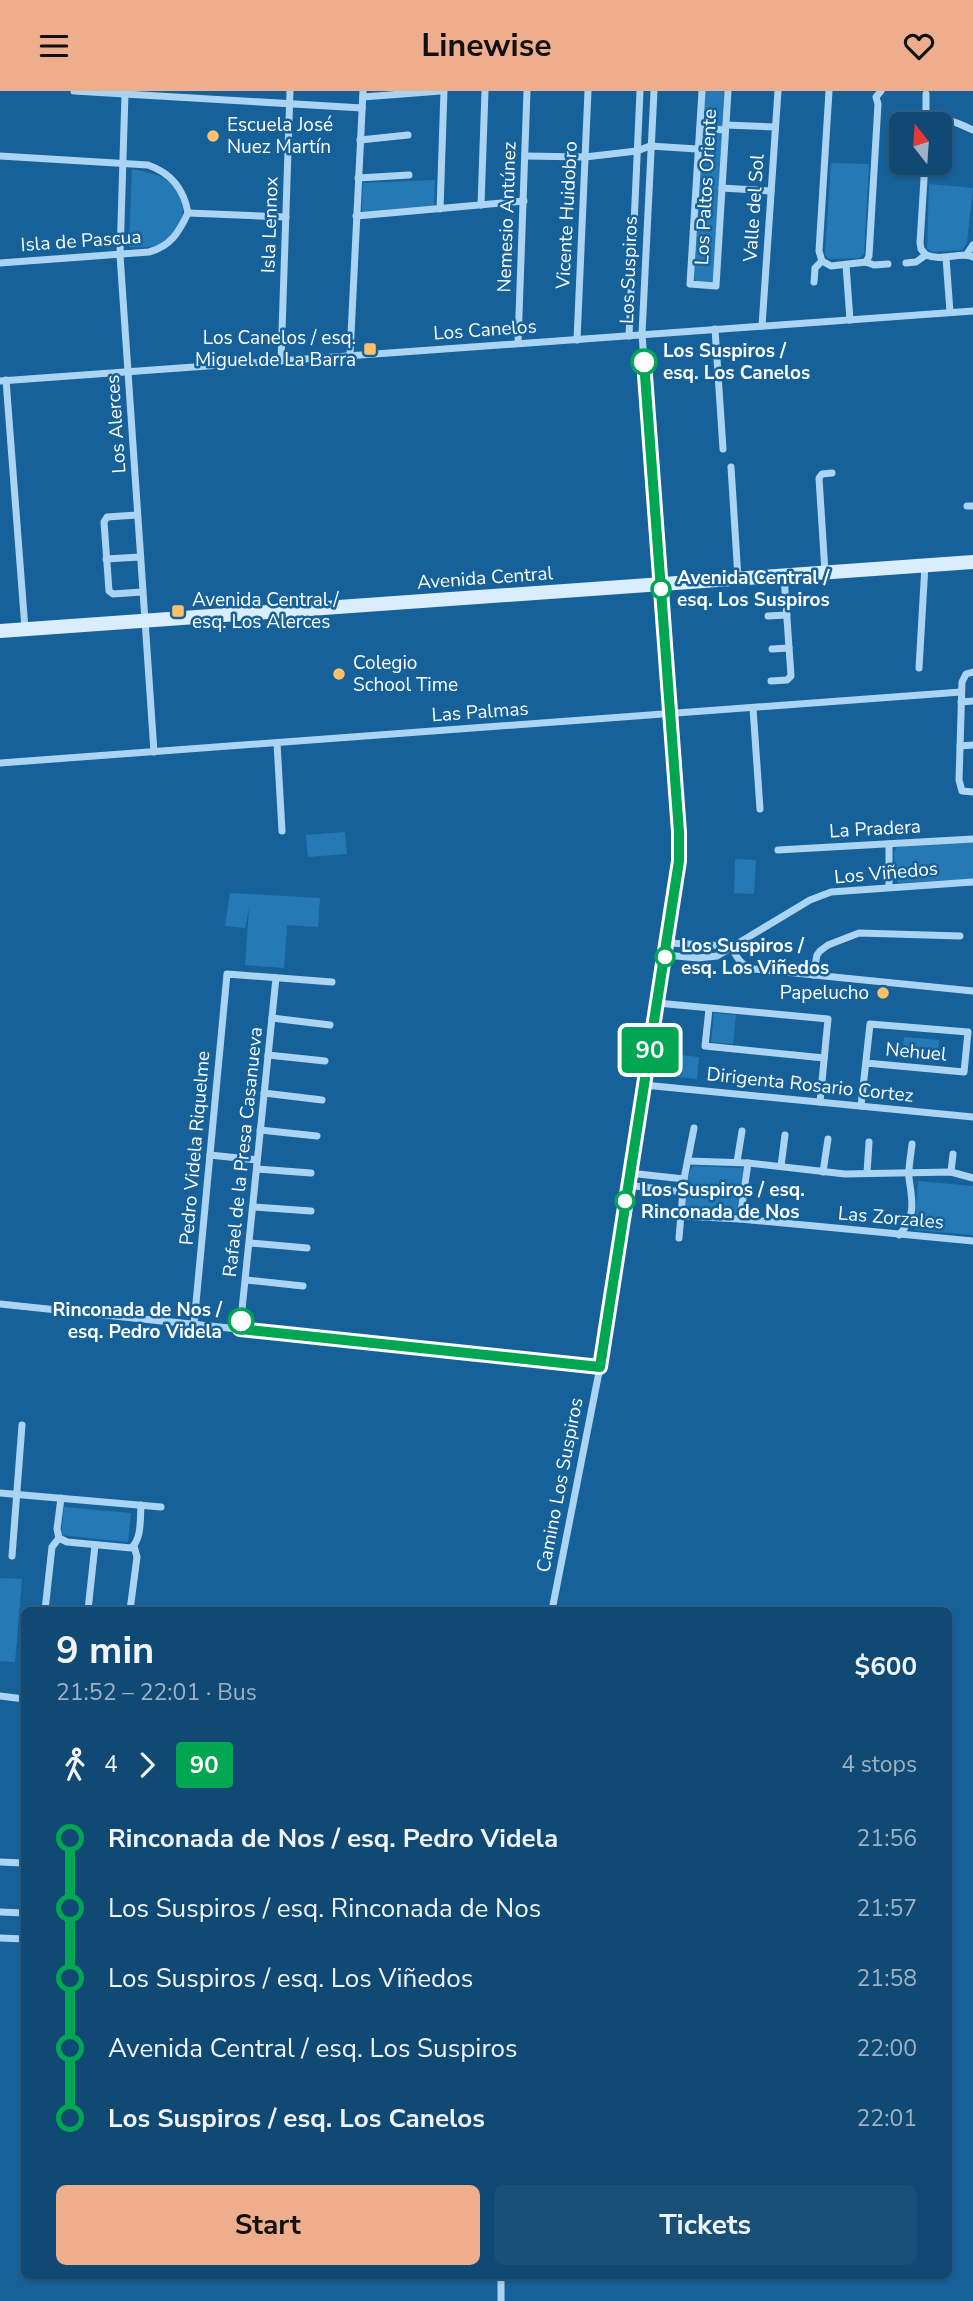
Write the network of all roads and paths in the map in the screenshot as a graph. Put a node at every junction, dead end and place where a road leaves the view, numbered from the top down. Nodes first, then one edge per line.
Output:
1 (74, 91) edge
2 (290, 91) edge
3 (443, 91) edge
4 (485, 91) edge
5 (527, 91) edge
6 (589, 91) edge
7 (640, 91) edge
8 (654, 91) edge
9 (702, 91) edge
10 (728, 91) edge
11 (778, 91) edge
12 (829, 91) edge
13 (116, 92) edge
14 (876, 93) edge
15 (125, 94) junction
16 (363, 94) edge
17 (926, 94) dead end
18 (213, 95) edge
19 (290, 103) junction
20 (362, 108) junction
21 (926, 112) edge
22 (952, 122) edge
23 (725, 127) junction
24 (775, 127) junction
25 (700, 128) junction
26 (973, 129) edge
27 (408, 135) dead end
28 (360, 140) junction
29 (650, 146) junction
30 (697, 149) junction
31 (637, 151) junction
32 (0, 156) edge
33 (525, 156) junction
34 (586, 157) junction
35 (123, 163) junction
36 (409, 175) dead end
37 (924, 175) edge
38 (358, 178) junction
39 (722, 188) junction
40 (771, 191) junction
41 (524, 201) junction
42 (481, 205) junction
43 (440, 209) junction
44 (188, 213) junction
45 (356, 216) junction
46 (286, 217) junction
47 (973, 245) edge
48 (120, 255) junction
49 (926, 255) junction
50 (970, 255) edge
51 (946, 258) junction
52 (822, 261) junction
53 (866, 262) junction
54 (0, 263) edge
55 (906, 263) dead end
56 (888, 264) dead end
57 (846, 265) junction
58 (814, 282) dead end
59 (973, 311) edge
60 (950, 312) junction
61 (850, 320) junction
62 (762, 326) junction
63 (715, 329) junction
64 (642, 334) junction
65 (629, 335) junction
66 (577, 340) junction
67 (518, 343) junction
68 (350, 355) junction
69 (281, 361) junction
70 (128, 372) junction
71 (3, 381) edge
72 (723, 449) dead end
73 (731, 467) dead end
74 (832, 473) dead end
75 (137, 515) junction
76 (140, 557) junction
77 (107, 559) junction
78 (973, 562) edge
79 (925, 564) junction
80 (825, 572) junction
81 (784, 575) junction
82 (738, 579) junction
83 (661, 584) junction
84 (142, 592) junction
85 (787, 614) junction
86 (768, 616) dead end
87 (144, 621) junction
88 (25, 630) junction
89 (0, 631) edge
90 (789, 647) junction
91 (772, 649) dead end
92 (919, 668) dead end
93 (973, 671) edge
94 (771, 681) dead end
95 (961, 692) junction
96 (973, 701) edge
97 (961, 702) junction
98 (753, 708) junction
99 (670, 714) junction
100 (277, 743) junction
101 (973, 745) edge
102 (960, 746) junction
103 (154, 752) junction
104 (0, 763) edge
105 (973, 792) edge
106 (760, 809) dead end
107 (282, 831) dead end
108 (973, 839) edge
109 (890, 844) junction
110 (778, 850) dead end
111 (973, 882) edge
112 (889, 887) junction
113 (960, 936) dead end
114 (667, 943) junction
115 (731, 946) junction
116 (665, 955) junction
117 (813, 975) junction
118 (276, 978) junction
119 (332, 982) dead end
120 (973, 991) edge
121 (657, 1003) junction
122 (709, 1009) junction
123 (272, 1018) junction
124 (330, 1025) dead end
125 (268, 1055) junction
126 (824, 1058) junction
127 (325, 1061) dead end
128 (866, 1063) junction
129 (644, 1085) junction
130 (264, 1093) junction
131 (322, 1100) dead end
132 (820, 1102) junction
133 (861, 1106) junction
134 (973, 1117) edge
135 (694, 1128) dead end
136 (260, 1130) junction
137 (742, 1131) dead end
138 (785, 1135) dead end
139 (317, 1136) dead end
140 (828, 1139) dead end
141 (869, 1142) dead end
142 (912, 1144) dead end
143 (210, 1154) junction
144 (953, 1154) dead end
145 (257, 1160) junction
146 (688, 1160) junction
147 (737, 1162) junction
148 (748, 1163) junction
149 (781, 1166) junction
150 (257, 1169) junction
151 (823, 1172) junction
152 (629, 1173) junction
153 (867, 1173) junction
154 (951, 1173) junction
155 (311, 1174) dead end
156 (909, 1174) junction
157 (973, 1178) edge
158 (684, 1179) junction
159 (627, 1185) junction
160 (683, 1192) junction
161 (254, 1207) junction
162 (311, 1211) dead end
163 (681, 1216) junction
164 (740, 1219) junction
165 (900, 1235) junction
166 (680, 1238) dead end
167 (973, 1241) edge
168 (250, 1243) junction
169 (307, 1248) dead end
170 (246, 1280) junction
171 (303, 1286) dead end
172 (0, 1304) edge
173 (194, 1324) junction
174 (240, 1329) junction
175 (600, 1367) junction
176 (22, 1425) dead end
177 (0, 1493) edge
178 (17, 1494) junction
179 (61, 1498) junction
180 (141, 1505) junction
181 (162, 1507) dead end
182 (59, 1538) junction
183 (95, 1545) junction
184 (134, 1546) junction
185 (12, 1556) dead end
186 (45, 1607) edge
187 (88, 1607) edge
188 (130, 1607) edge
189 (553, 1607) edge
190 (0, 1696) edge
191 (21, 1699) edge
192 (0, 1862) edge
193 (21, 1863) edge
194 (0, 1912) edge
195 (21, 1913) edge
196 (0, 1938) edge
197 (21, 1939) edge
198 (500, 2279) edge
199 (500, 2301) edge

1 - 13 street
2 - 19 street, Isla Lennox
3 - 16 street
3 - 43 street
4 - 42 street
5 - 33 street, Nemesio Antúnez
6 - 34 street, Vicente Huidobro
7 - 31 street, Los Suspiros
8 - 29 street, Los Suspiros
9 - 25 street
10 - 23 street, Los Paltos Oriente
11 - 24 street, Valle del Sol
12 - 52 street
13 - 15 street
14 - 53 street
15 - 18 street
15 - 35 street, Los Alerces
16 - 20 street
17 - 21 street
18 - 19 street
19 - 20 street
19 - 46 street, Isla Lennox
20 - 28 street
22 - 26 street
23 - 24 street
23 - 25 street
23 - 39 street, Los Paltos Oriente
24 - 40 street, Valle del Sol
25 - 30 street
27 - 28 street
28 - 38 street
29 - 30 street
29 - 31 street
29 - 64 street, Los Suspiros
30 - 39 street, Los Paltos Oriente
31 - 34 street
31 - 65 street, Los Suspiros
32 - 35 street
33 - 34 street
33 - 41 street, Nemesio Antúnez
34 - 66 street, Vicente Huidobro
35 - 44 street
35 - 48 street, Los Alerces
36 - 38 street
37 - 49 street
38 - 45 street
39 - 40 street
40 - 62 street, Valle del Sol
41 - 42 street
41 - 67 street, Nemesio Antúnez
42 - 43 street
43 - 45 street
44 - 46 street
44 - 48 street, Isla de Pascua
45 - 68 street
46 - 69 street, Isla Lennox
47 - 50 street
48 - 54 street, Isla de Pascua
48 - 70 street, Los Alerces
49 - 51 street
49 - 55 street
50 - 51 street
51 - 60 street
52 - 57 street
52 - 58 street
53 - 56 street
53 - 57 street
57 - 61 street
59 - 60 street, Los Canelos
60 - 61 street, Los Canelos
61 - 62 street, Los Canelos
62 - 63 street, Los Canelos
63 - 64 street, Los Canelos
63 - 72 street
64 - 65 street, Los Canelos
64 - 83 street, Los Suspiros
65 - 66 street, Los Canelos
66 - 67 street, Los Canelos
67 - 68 street, Los Canelos
68 - 69 street, Los Canelos
69 - 70 street, Los Canelos
70 - 71 street, Los Canelos
70 - 75 street, Los Alerces
71 - 88 street
73 - 82 street
74 - 80 street
75 - 76 street, Los Alerces
75 - 77 street
76 - 77 street
76 - 84 street, Los Alerces
77 - 84 street
78 - 79 street, Avenida Central
79 - 80 street, Avenida Central
79 - 92 street
80 - 81 street, Avenida Central
81 - 82 street, Avenida Central
81 - 85 street
82 - 83 street, Avenida Central
83 - 87 street, Avenida Central
83 - 99 street, Los Suspiros
84 - 87 street, Los Alerces
85 - 86 street
85 - 90 street
87 - 88 street, Avenida Central
87 - 103 street, Los Alerces
88 - 89 street, Avenida Central
90 - 91 street
90 - 94 street
93 - 95 street
95 - 97 street
95 - 98 street, Las Palmas
96 - 97 street
97 - 102 street
98 - 99 street, Las Palmas
98 - 106 street
99 - 100 street, Las Palmas
99 - 114 street, Los Suspiros
100 - 103 street, Las Palmas
100 - 107 street
101 - 102 street
102 - 105 street
103 - 104 street, Las Palmas
108 - 109 street, La Pradera
109 - 110 street, La Pradera
109 - 112 street
111 - 112 street, Los Viñedos
112 - 115 street, Los Viñedos
113 - 117 street
114 - 115 street
114 - 116 street, Los Suspiros
115 - 116 street, Los Viñedos
115 - 117 street
116 - 121 street, Los Suspiros
117 - 120 street
118 - 119 street
118 - 123 street, Rafael de la Presa Casanueva
118 - 143 street, Pedro Videla Riquelme
121 - 122 street
121 - 129 street, Los Suspiros
122 - 126 street
122 - 126 street
123 - 124 street
123 - 125 street, Rafael de la Presa Casanueva
125 - 127 street
125 - 130 street, Rafael de la Presa Casanueva
126 - 132 street
128 - 128 street, Nehuel
128 - 133 street
129 - 132 street, Dirigenta Rosario Cortez
129 - 152 street, Los Suspiros
130 - 131 street
130 - 136 street, Rafael de la Presa Casanueva
132 - 133 street, Dirigenta Rosario Cortez
133 - 134 street, Dirigenta Rosario Cortez
135 - 146 street
136 - 139 street
136 - 145 street, Rafael de la Presa Casanueva
137 - 147 street
138 - 149 street
140 - 151 street
141 - 153 street
142 - 156 street
143 - 145 street
143 - 173 street, Pedro Videla Riquelme
144 - 154 street
145 - 150 street, Rafael de la Presa Casanueva
146 - 147 street
146 - 158 street
147 - 148 street
148 - 149 street
148 - 164 street
149 - 151 street
150 - 155 street
150 - 161 street, Rafael de la Presa Casanueva
151 - 153 street
152 - 158 street
152 - 159 street, Los Suspiros
153 - 156 street
154 - 156 street
154 - 157 street
156 - 165 street
158 - 160 street
159 - 160 street
159 - 175 street, Los Suspiros
160 - 163 street
161 - 162 street
161 - 168 street, Rafael de la Presa Casanueva
163 - 164 street, Las Zorzales
163 - 166 street
164 - 165 street, Las Zorzales
165 - 167 street, Las Zorzales
168 - 169 street
168 - 170 street, Rafael de la Presa Casanueva
170 - 171 street
170 - 174 street, Rafael de la Presa Casanueva
172 - 173 street
173 - 174 street
174 - 175 street
175 - 189 street, Camino Los Suspiros
176 - 178 street
177 - 178 street
178 - 179 street
178 - 185 street
179 - 180 street
179 - 182 street
180 - 181 street
180 - 184 street
182 - 183 street
182 - 186 street
183 - 184 street
183 - 187 street
184 - 188 street
190 - 191 street
192 - 193 street
194 - 195 street
196 - 197 street
198 - 199 street

